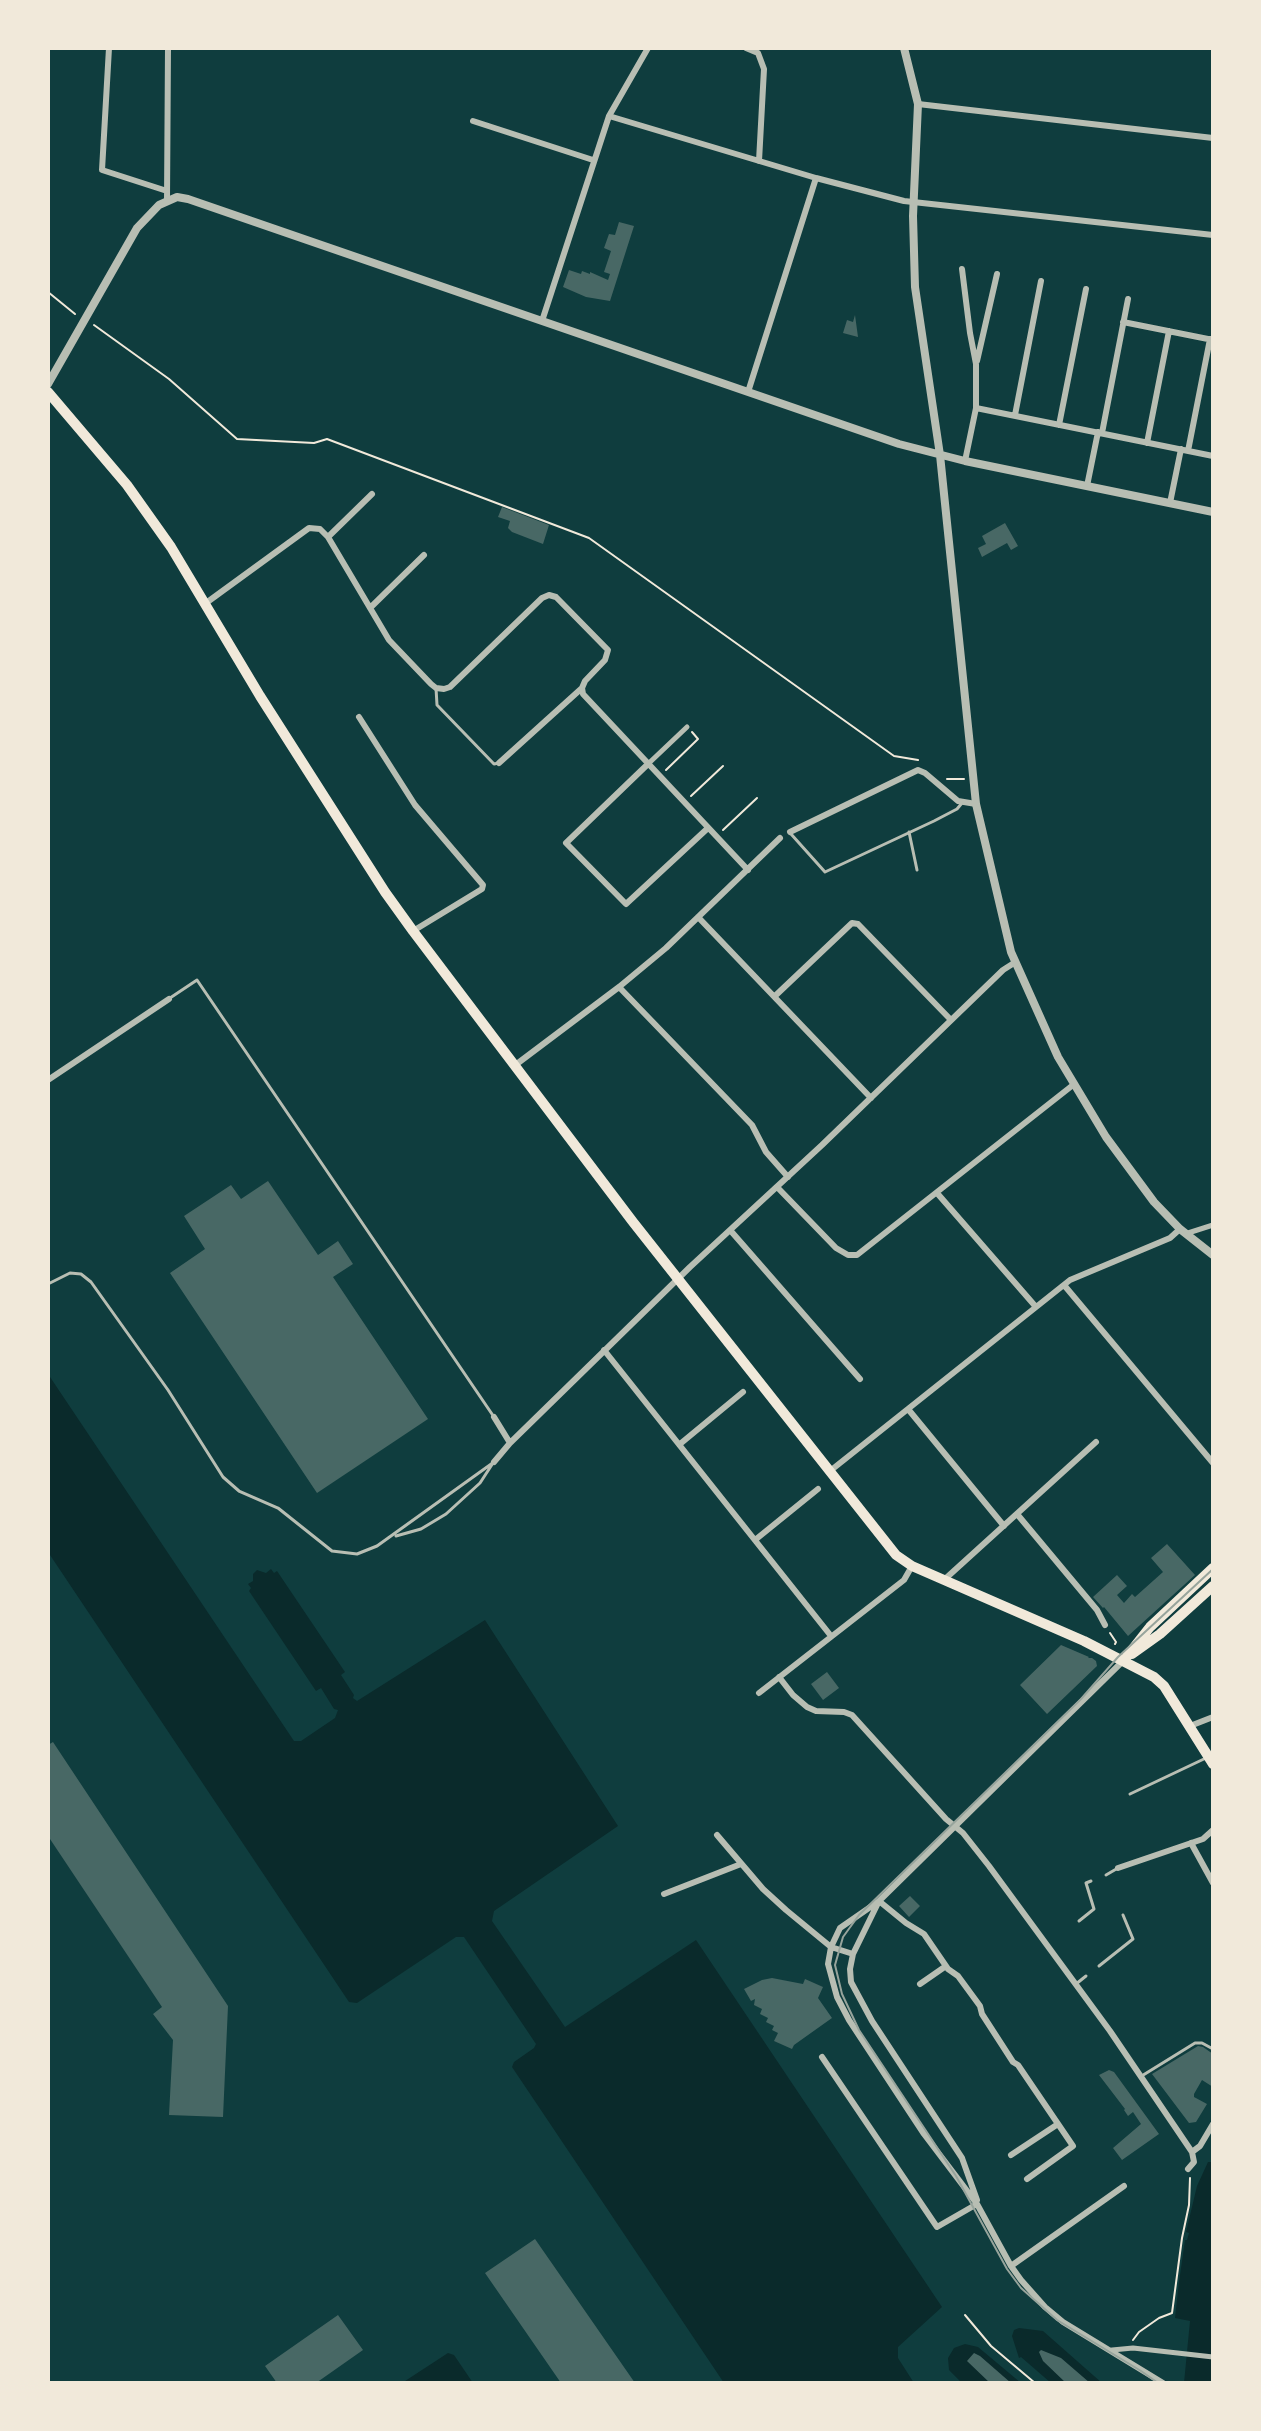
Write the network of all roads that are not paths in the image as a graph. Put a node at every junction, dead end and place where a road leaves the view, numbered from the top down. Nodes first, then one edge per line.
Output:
1 (109, 48) edge
2 (168, 48) edge
3 (634, 48) edge
4 (746, 48) edge
5 (904, 48) edge
6 (646, 51) edge
7 (918, 104) junction
8 (609, 116) junction
9 (473, 121) dead end
10 (1213, 138) edge
11 (593, 160) junction
12 (759, 161) junction
13 (816, 178) junction
14 (167, 196) junction
15 (913, 201) junction
16 (1213, 235) edge
17 (962, 269) dead end
18 (997, 274) dead end
19 (1041, 281) dead end
20 (1086, 289) dead end
21 (1128, 299) dead end
22 (542, 321) junction
23 (1123, 322) junction
24 (1169, 331) junction
25 (1212, 339) edge
26 (976, 364) junction
27 (48, 384) edge
28 (48, 392) edge
29 (748, 392) junction
30 (976, 408) junction
31 (1015, 415) junction
32 (1059, 425) junction
33 (1100, 433) junction
34 (1147, 443) junction
35 (1185, 450) junction
36 (940, 455) junction
37 (1213, 456) edge
38 (965, 461) junction
39 (1087, 486) junction
40 (372, 494) dead end
41 (1170, 503) junction
42 (1213, 512) edge
43 (328, 537) junction
44 (424, 555) dead end
45 (206, 603) junction
46 (370, 608) junction
47 (436, 688) junction
48 (582, 688) junction
49 (359, 717) dead end
50 (687, 727) road end
51 (499, 763) joint
52 (648, 764) junction
53 (962, 803) junction
54 (976, 804) junction
55 (708, 828) junction
56 (790, 832) joint
57 (909, 832) junction
58 (780, 838) dead end
59 (748, 870) junction
60 (917, 870) dead end
61 (698, 917) junction
62 (413, 931) junction
63 (1014, 963) junction
64 (619, 987) junction
65 (775, 996) junction
66 (169, 999) joint
67 (951, 1020) junction
68 (514, 1066) junction
69 (48, 1080) edge
70 (1073, 1085) junction
71 (871, 1098) junction
72 (788, 1177) junction
73 (777, 1187) junction
74 (937, 1193) junction
75 (1213, 1225) edge
76 (730, 1230) junction
77 (1183, 1232) junction
78 (1213, 1255) edge
79 (678, 1279) junction
80 (48, 1284) edge
81 (1064, 1285) junction
82 (1036, 1307) junction
83 (604, 1350) junction
84 (860, 1379) dead end
85 (743, 1392) dead end
86 (908, 1409) junction
87 (494, 1417) joint
88 (1096, 1442) dead end
89 (510, 1443) junction
90 (680, 1444) junction
91 (494, 1462) junction
92 (1213, 1463) edge
93 (830, 1471) junction
94 (818, 1489) dead end
95 (1017, 1514) junction
96 (1004, 1526) junction
97 (393, 1537) junction
98 (755, 1540) junction
99 (912, 1566) junction
100 (1213, 1568) edge
101 (945, 1579) junction
102 (1213, 1586) edge
103 (1105, 1625) road end
104 (831, 1636) junction
105 (1124, 1660) junction
106 (779, 1677) junction
107 (759, 1693) dead end
108 (1213, 1717) edge
109 (1190, 1726) junction
110 (1211, 1760) edge
111 (1130, 1794) dead end
112 (954, 1826) junction
113 (1213, 1830) edge
114 (717, 1835) dead end
115 (1191, 1843) junction
116 (741, 1864) junction
117 (1118, 1868) joint
118 (1106, 1875) dead end
119 (1091, 1881) dead end
120 (1213, 1883) edge
121 (664, 1894) dead end
122 (879, 1901) junction
123 (1123, 1915) dead end
124 (1079, 1921) dead end
125 (831, 1947) junction
126 (853, 1954) junction
127 (946, 1966) junction
128 (1099, 1966) dead end
129 (1086, 1976) dead end
130 (920, 1984) dead end
131 (1076, 1984) junction
132 (1213, 2049) edge
133 (822, 2057) dead end
134 (1140, 2077) junction
135 (1058, 2124) junction
136 (1213, 2124) edge
137 (1192, 2152) junction
138 (1011, 2155) dead end
139 (1188, 2169) road end
140 (1027, 2179) dead end
141 (1124, 2186) dead end
142 (977, 2204) junction
143 (1011, 2266) junction
144 (1112, 2350) junction
145 (1213, 2357) edge
146 (1163, 2383) edge

1 - 14 street
2 - 14 street
3 - 6 street
4 - 12 street
5 - 7 street
6 - 8 street
7 - 10 street
7 - 15 street
8 - 11 street
8 - 12 street
9 - 11 street
11 - 22 street
12 - 13 street
13 - 15 street
13 - 29 street
14 - 22 street
14 - 27 street
15 - 16 street
15 - 36 street
17 - 26 street
18 - 26 street
19 - 31 street
20 - 32 street
21 - 23 street
22 - 29 street
23 - 24 street
23 - 33 street
24 - 25 street
24 - 34 street
25 - 35 street
26 - 30 street
28 - 45 main road
29 - 36 street
30 - 31 street
30 - 38 street
31 - 32 street
32 - 33 street
33 - 34 street
33 - 39 street
34 - 35 street
35 - 37 street
35 - 41 street
36 - 38 street
36 - 54 street
38 - 39 street
39 - 41 street
40 - 43 street
41 - 42 street
43 - 45 street
43 - 46 street
44 - 46 street
45 - 62 main road
46 - 47 street
47 - 48 street
47 - 51 lane
48 - 51 street
48 - 52 street
49 - 62 street
50 - 52 street
52 - 55 street
52 - 55 street
53 - 54 street
53 - 56 street
53 - 57 lane
54 - 63 street
55 - 59 street
56 - 57 lane
57 - 60 lane
58 - 59 street
59 - 61 street
61 - 64 street
61 - 65 street
62 - 68 main road
63 - 67 street
63 - 70 street
64 - 68 street
64 - 72 street
65 - 67 street
65 - 71 street
66 - 69 street
66 - 87 lane
67 - 71 street
68 - 79 main road
70 - 74 street
70 - 77 street
71 - 72 street
72 - 73 street
73 - 74 street
73 - 76 street
74 - 82 street
75 - 77 street
76 - 79 street
76 - 84 street
77 - 78 street
77 - 81 street
79 - 83 street
79 - 93 main road
80 - 97 lane
81 - 82 street
81 - 92 street
82 - 86 street
83 - 89 street
83 - 90 street
85 - 90 street
86 - 93 street
86 - 96 street
87 - 89 street
88 - 95 street
89 - 91 street
90 - 98 street
91 - 97 lane
91 - 97 lane
93 - 99 main road
94 - 98 street
95 - 96 street
95 - 103 street
96 - 101 street
98 - 104 street
99 - 101 main road
99 - 104 street
100 - 105 main road
101 - 105 main road
102 - 105 main road
104 - 106 street
105 - 109 main road
105 - 112 street
106 - 107 street
106 - 112 street
108 - 109 street
109 - 110 main road
110 - 111 lane
112 - 122 street
112 - 131 street
113 - 115 street
114 - 116 street
115 - 117 street
115 - 120 street
116 - 121 street
116 - 125 street
117 - 118 lane
119 - 124 lane
122 - 125 street
122 - 126 street
122 - 127 street
123 - 128 lane
125 - 126 street
125 - 142 street
126 - 142 street
127 - 130 street
127 - 135 street
129 - 131 lane
131 - 134 street
132 - 134 lane
133 - 142 street
134 - 137 street
135 - 138 street
135 - 140 street
136 - 137 street
137 - 139 street
141 - 143 street
142 - 143 street
143 - 144 street
144 - 145 street
144 - 146 street

